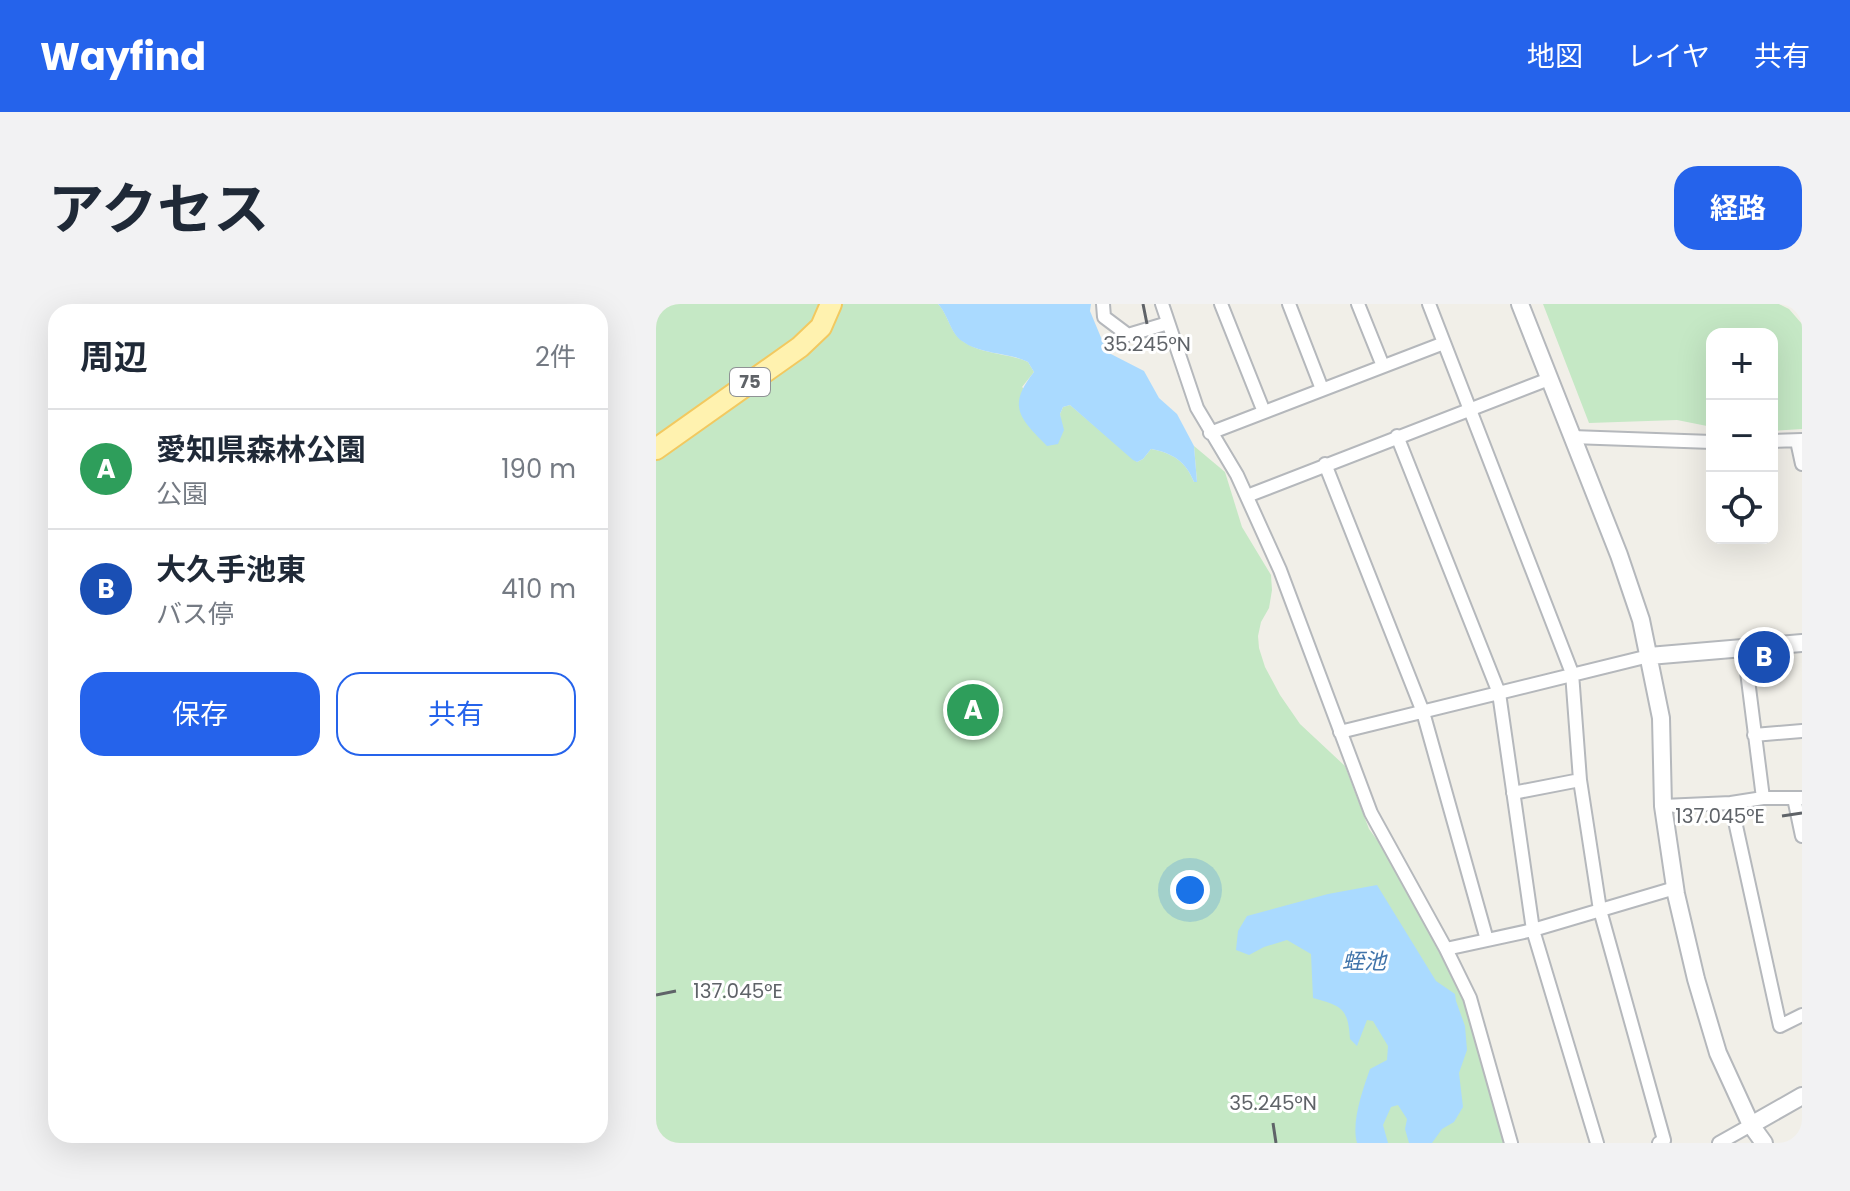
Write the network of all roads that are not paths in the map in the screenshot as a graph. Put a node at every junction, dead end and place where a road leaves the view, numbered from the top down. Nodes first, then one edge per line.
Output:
1 (831, 304) edge
2 (1103, 304) edge
3 (1162, 304) edge
4 (1221, 304) edge
5 (1289, 304) edge
6 (1358, 304) edge
7 (1429, 304) edge
8 (1520, 304) edge
9 (1168, 323) junction
10 (1444, 343) junction
11 (1383, 366) junction
12 (1549, 379) junction
13 (1322, 389) junction
14 (1471, 409) junction
15 (1264, 412) junction
16 (1210, 433) junction
17 (1397, 436) junction
18 (1572, 437) junction
19 (1800, 440) edge
20 (1778, 441) edge
21 (1706, 442) edge
22 (656, 449) edge
23 (1325, 464) junction
24 (1802, 464) edge
25 (1247, 496) junction
26 (1802, 643) edge
27 (1744, 648) junction
28 (1649, 656) junction
29 (1572, 673) junction
30 (1499, 693) junction
31 (1423, 712) junction
32 (1802, 731) edge
33 (1340, 732) junction
34 (1754, 735) junction
35 (1580, 780) junction
36 (1513, 793) junction
37 (1763, 798) junction
38 (1798, 798) edge
39 (1731, 803) junction
40 (1663, 806) junction
41 (1802, 836) edge
42 (1675, 888) junction
43 (1600, 910) junction
44 (1533, 930) junction
45 (1487, 940) junction
46 (1446, 949) junction
47 (1802, 1015) edge
48 (1802, 1096) edge
49 (1751, 1125) junction
50 (1511, 1143) edge
51 (1597, 1143) edge
52 (1659, 1143) edge
53 (1719, 1143) edge
54 (1764, 1143) edge

1 - 22 main road, 75
2 - 9 street
3 - 9 street
4 - 15 street
5 - 13 street
6 - 11 street
7 - 10 street
8 - 12 street
9 - 16 street
10 - 11 street
10 - 14 street
11 - 13 street
12 - 14 street
12 - 18 street
13 - 15 street
14 - 17 street
14 - 29 street
15 - 16 street
16 - 25 street
17 - 23 street
17 - 30 street
18 - 21 street
18 - 28 street
19 - 20 street
19 - 24 street
23 - 25 street
23 - 31 street
25 - 33 street
26 - 27 street
27 - 28 street
27 - 34 street
28 - 29 street
28 - 40 street
29 - 30 street
29 - 35 street
30 - 31 street
30 - 36 street
31 - 33 street
31 - 45 street
32 - 34 street
33 - 46 street
34 - 37 street
35 - 36 street
35 - 43 street
36 - 44 street
37 - 38 street
37 - 39 street
38 - 41 street
39 - 40 street
39 - 47 street
40 - 42 street
42 - 43 street
42 - 49 street
43 - 44 street
43 - 52 street
44 - 45 street
44 - 51 street
45 - 46 street
46 - 50 street
48 - 49 street
49 - 53 street
49 - 54 street

